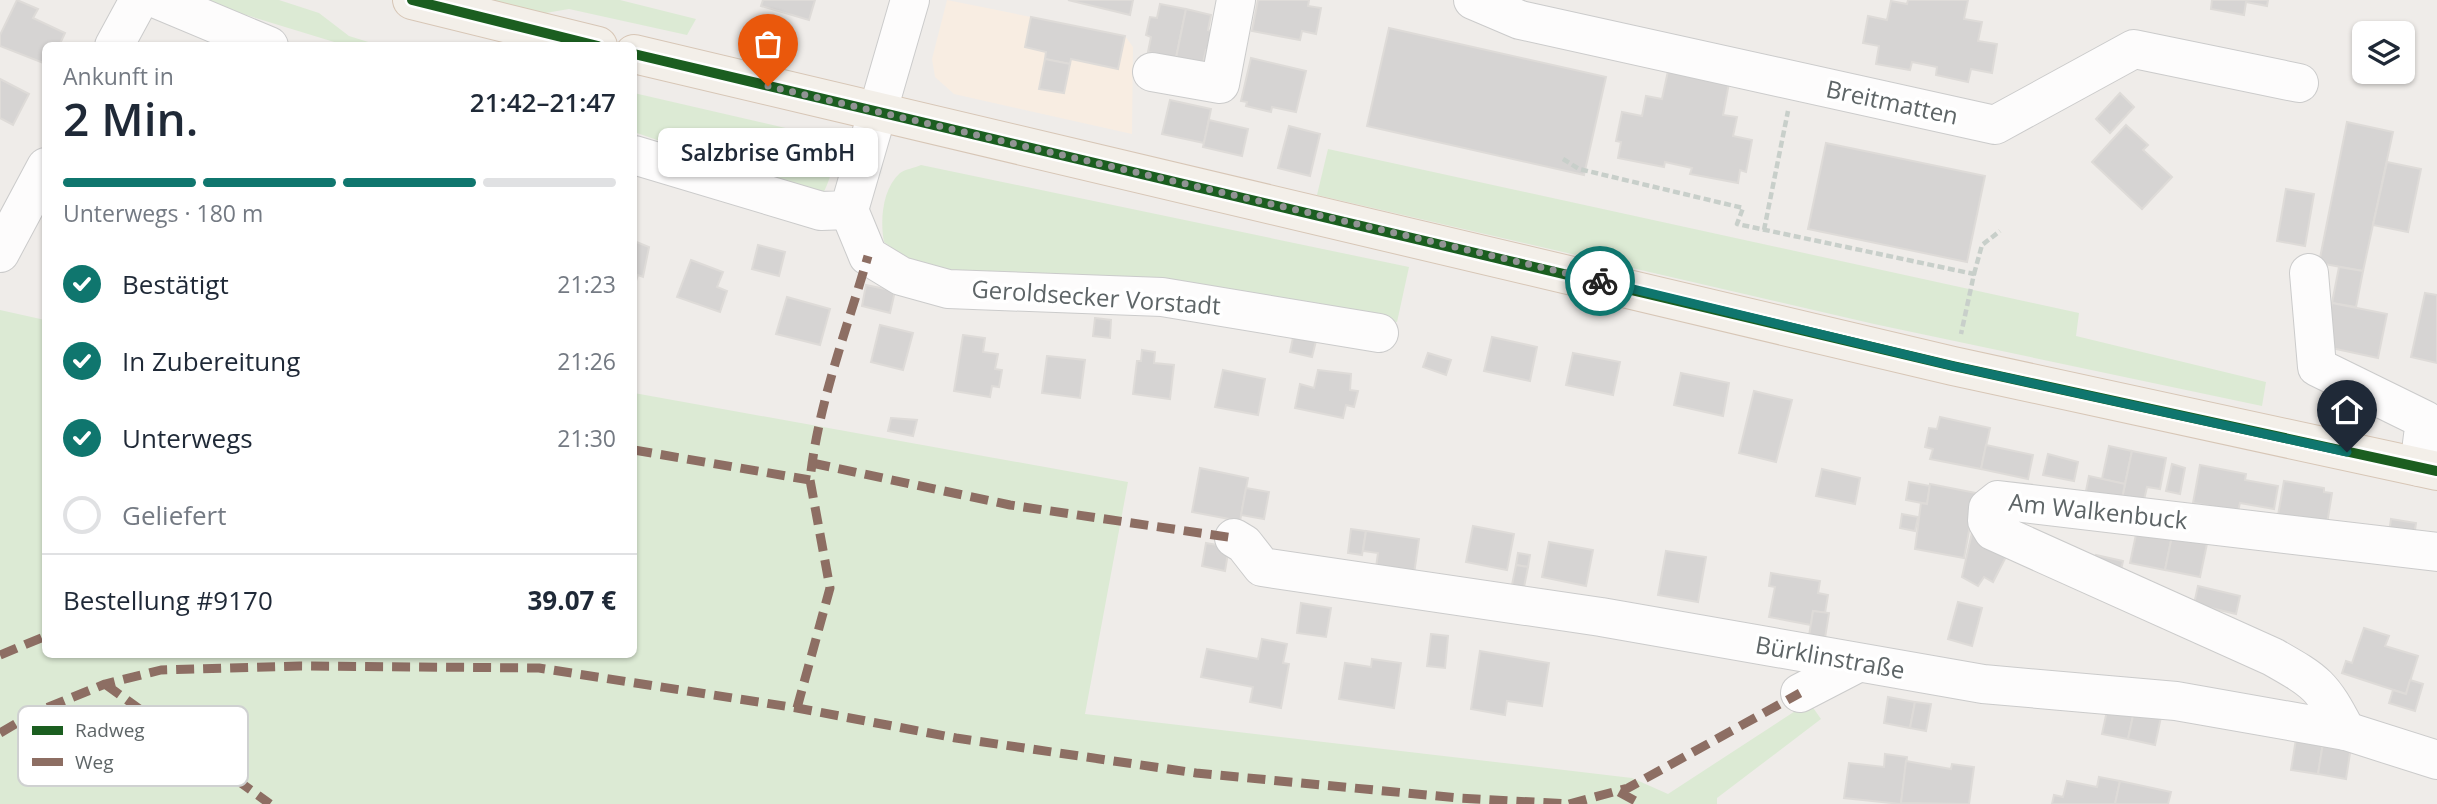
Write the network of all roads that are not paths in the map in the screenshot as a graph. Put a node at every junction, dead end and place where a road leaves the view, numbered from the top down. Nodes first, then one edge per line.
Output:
1 (139, 0) edge
2 (159, 0) edge
3 (412, 0) edge
4 (910, 0) edge
5 (1236, 0) edge
6 (1473, 0) edge
7 (116, 42) edge
8 (260, 42) edge
9 (582, 42) edge
10 (637, 55) edge
11 (1152, 72) dead end
12 (2300, 83) dead end
13 (876, 112) junction
14 (637, 156) edge
15 (42, 171) edge
16 (11, 205) edge
17 (849, 210) junction
18 (0, 253) edge
19 (2309, 273) dead end
20 (1379, 332) dead end
21 (2428, 469) edge
22 (1234, 538) dead end
23 (2437, 552) edge
24 (1856, 664) junction
25 (1800, 693) dead end
26 (2346, 731) junction
27 (2437, 760) edge

1 - 7 street
2 - 8 street
3 - 9 main road
4 - 13 street
5 - 11 street
6 - 12 street, Breitmatten
10 - 13 main road
13 - 17 street
13 - 21 main road
14 - 17 street
15 - 16 street
16 - 18 street
17 - 20 street, Geroldsecker Vorstadt
19 - 21 street
22 - 24 street, Bürklinstraße
23 - 26 street, Am Walkenbuck
24 - 25 street
24 - 26 street, Bürklinstraße
26 - 27 street, Bürklinstraße

